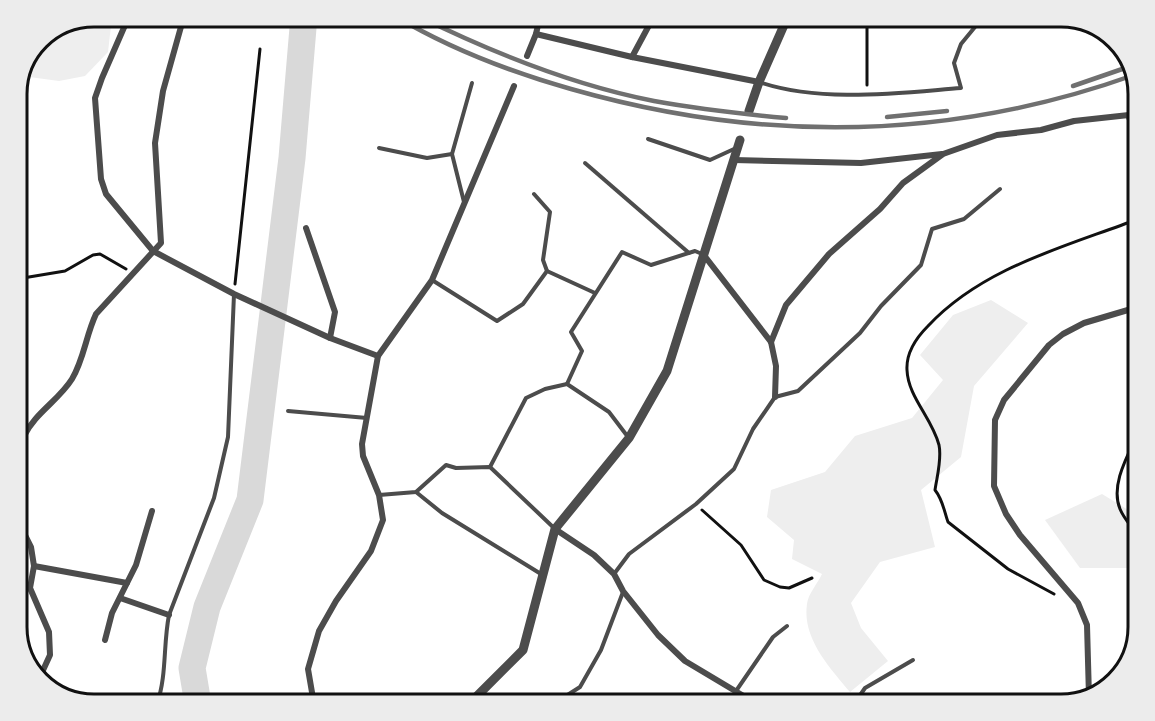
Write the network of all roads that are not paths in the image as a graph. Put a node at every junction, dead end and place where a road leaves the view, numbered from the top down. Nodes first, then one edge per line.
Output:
1 (124, 27) edge
2 (181, 27) edge
3 (538, 27) edge
4 (648, 27) edge
5 (783, 27) edge
6 (975, 27) edge
7 (536, 34) junction
8 (527, 57) dead end
9 (632, 57) junction
10 (759, 82) junction
11 (472, 83) dead end
12 (514, 86) dead end
13 (749, 111) dead end
14 (1128, 117) edge
15 (648, 139) dead end
16 (739, 144) joint
17 (379, 148) dead end
18 (452, 154) junction
19 (942, 154) junction
20 (734, 160) junction
21 (585, 163) dead end
22 (1000, 189) dead end
23 (534, 194) dead end
24 (464, 202) junction
25 (306, 228) dead end
26 (153, 251) junction
27 (689, 253) junction
28 (702, 254) junction
29 (547, 271) junction
30 (432, 280) junction
31 (596, 293) junction
32 (234, 294) junction
33 (1128, 310) edge
34 (330, 338) junction
35 (771, 342) junction
36 (378, 356) junction
37 (567, 384) junction
38 (775, 398) junction
39 (288, 411) dead end
40 (367, 418) junction
41 (27, 432) edge
42 (629, 438) junction
43 (490, 467) junction
44 (416, 492) junction
45 (379, 495) junction
46 (152, 511) dead end
47 (555, 529) junction
48 (27, 539) edge
49 (34, 566) junction
50 (614, 574) junction
51 (543, 576) junction
52 (127, 583) junction
53 (623, 591) junction
54 (120, 598) junction
55 (169, 615) junction
56 (787, 626) dead end
57 (105, 640) dead end
58 (913, 660) dead end
59 (42, 669) edge
60 (1089, 688) edge
61 (736, 691) junction
62 (161, 694) edge
63 (312, 694) edge
64 (480, 694) edge
65 (570, 694) edge
66 (740, 694) edge
67 (861, 694) edge

1 - 26 street
2 - 26 street
3 - 7 street
4 - 9 street
5 - 10 street
6 - 10 lane
7 - 8 street
7 - 9 street
9 - 10 street
10 - 13 street
11 - 18 lane
12 - 24 street
14 - 19 street
15 - 16 lane
16 - 20 street
17 - 18 lane
18 - 24 lane
19 - 20 street
19 - 35 street
20 - 28 street
21 - 27 lane
22 - 38 lane
23 - 29 lane
24 - 30 street
25 - 34 street
26 - 32 street
26 - 41 street
27 - 28 lane
27 - 31 lane
28 - 35 street
28 - 42 street
29 - 30 lane
29 - 31 lane
30 - 36 street
31 - 37 lane
32 - 34 street
32 - 55 lane
33 - 60 street
34 - 36 street
35 - 38 street
36 - 40 street
37 - 42 lane
37 - 43 lane
38 - 50 lane
39 - 40 lane
40 - 45 street
42 - 47 street
43 - 44 lane
43 - 47 lane
44 - 45 lane
44 - 51 lane
45 - 63 street
46 - 52 street
47 - 50 street
47 - 51 street
48 - 49 street
49 - 52 street
49 - 59 street
50 - 53 street
51 - 64 street
52 - 54 street
53 - 61 street
53 - 65 lane
54 - 55 street
54 - 57 street
55 - 62 lane
56 - 61 lane
58 - 67 lane
61 - 66 street

